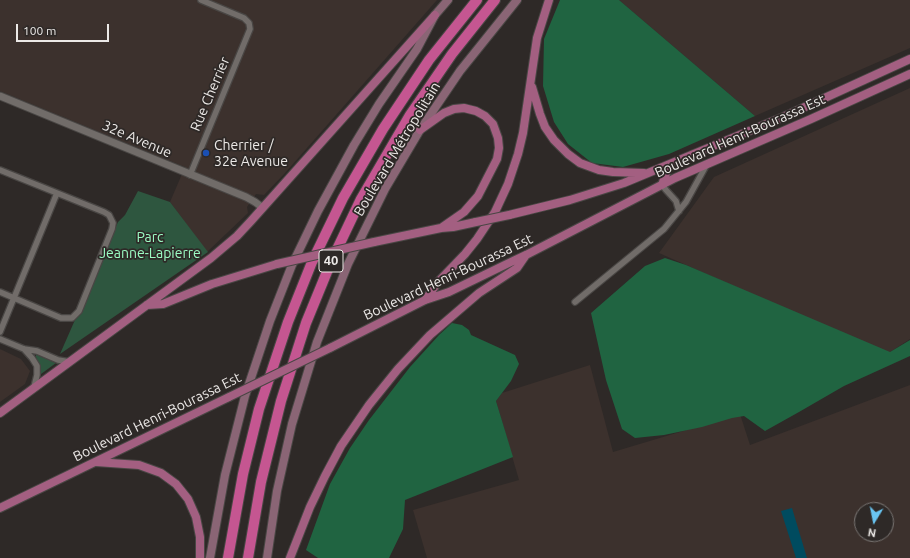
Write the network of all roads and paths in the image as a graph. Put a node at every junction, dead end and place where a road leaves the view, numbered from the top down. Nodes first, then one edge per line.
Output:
1 (201, 0) edge
2 (448, 0) edge
3 (476, 0) edge
4 (495, 0) edge
5 (517, 0) edge
6 (549, 0) edge
7 (435, 15) junction
8 (910, 59) edge
9 (910, 74) edge
10 (531, 84) junction
11 (0, 96) edge
12 (420, 130) junction
13 (669, 164) junction
14 (707, 164) junction
15 (0, 170) edge
16 (646, 173) junction
17 (190, 175) junction
18 (662, 185) junction
19 (57, 194) junction
20 (263, 208) junction
21 (679, 211) junction
22 (441, 228) junction
23 (526, 255) junction
24 (0, 292) edge
25 (14, 297) junction
26 (424, 300) junction
27 (575, 302) dead end
28 (146, 305) junction
29 (0, 332) edge
30 (0, 339) edge
31 (24, 349) junction
32 (70, 362) junction
33 (34, 387) junction
34 (0, 413) edge
35 (95, 462) junction
36 (0, 508) edge
37 (200, 558) edge
38 (210, 558) edge
39 (228, 558) edge
40 (248, 558) edge
41 (267, 558) edge
42 (290, 558) edge

1 - 17 street, Rue Cherrier
2 - 7 main road
3 - 39 highway, 40
4 - 40 highway, 40
5 - 12 main road, Boulevard Métropolitain
6 - 10 main road
7 - 20 main road
7 - 38 main road
8 - 13 main road, Boulevard Henri-Bourassa Est
9 - 14 main road, Boulevard Henri-Bourassa Est
10 - 16 main road
10 - 26 main road
11 - 17 street, 32e Avenue
12 - 22 main road
12 - 41 main road, Boulevard Métropolitain
13 - 16 main road, Boulevard Henri-Bourassa Est
13 - 18 main road
14 - 18 main road, Boulevard Henri-Bourassa Est
14 - 21 street
15 - 19 street
16 - 22 main road, Boulevard Henri-Bourassa Est, bridge
17 - 20 street, 32e Avenue
18 - 21 street
18 - 23 main road, Boulevard Henri-Bourassa Est
19 - 25 street
19 - 25 street
20 - 28 main road
21 - 27 street
22 - 28 main road, Boulevard Henri-Bourassa Est, bridge
23 - 26 main road, Boulevard Henri-Bourassa Est
23 - 42 main road
24 - 25 street
25 - 29 street
26 - 35 main road, Boulevard Henri-Bourassa Est, bridge
28 - 32 main road
30 - 31 street
31 - 32 street
31 - 33 street
32 - 33 main road
33 - 34 main road
35 - 36 main road, Boulevard Henri-Bourassa Est
35 - 37 main road

